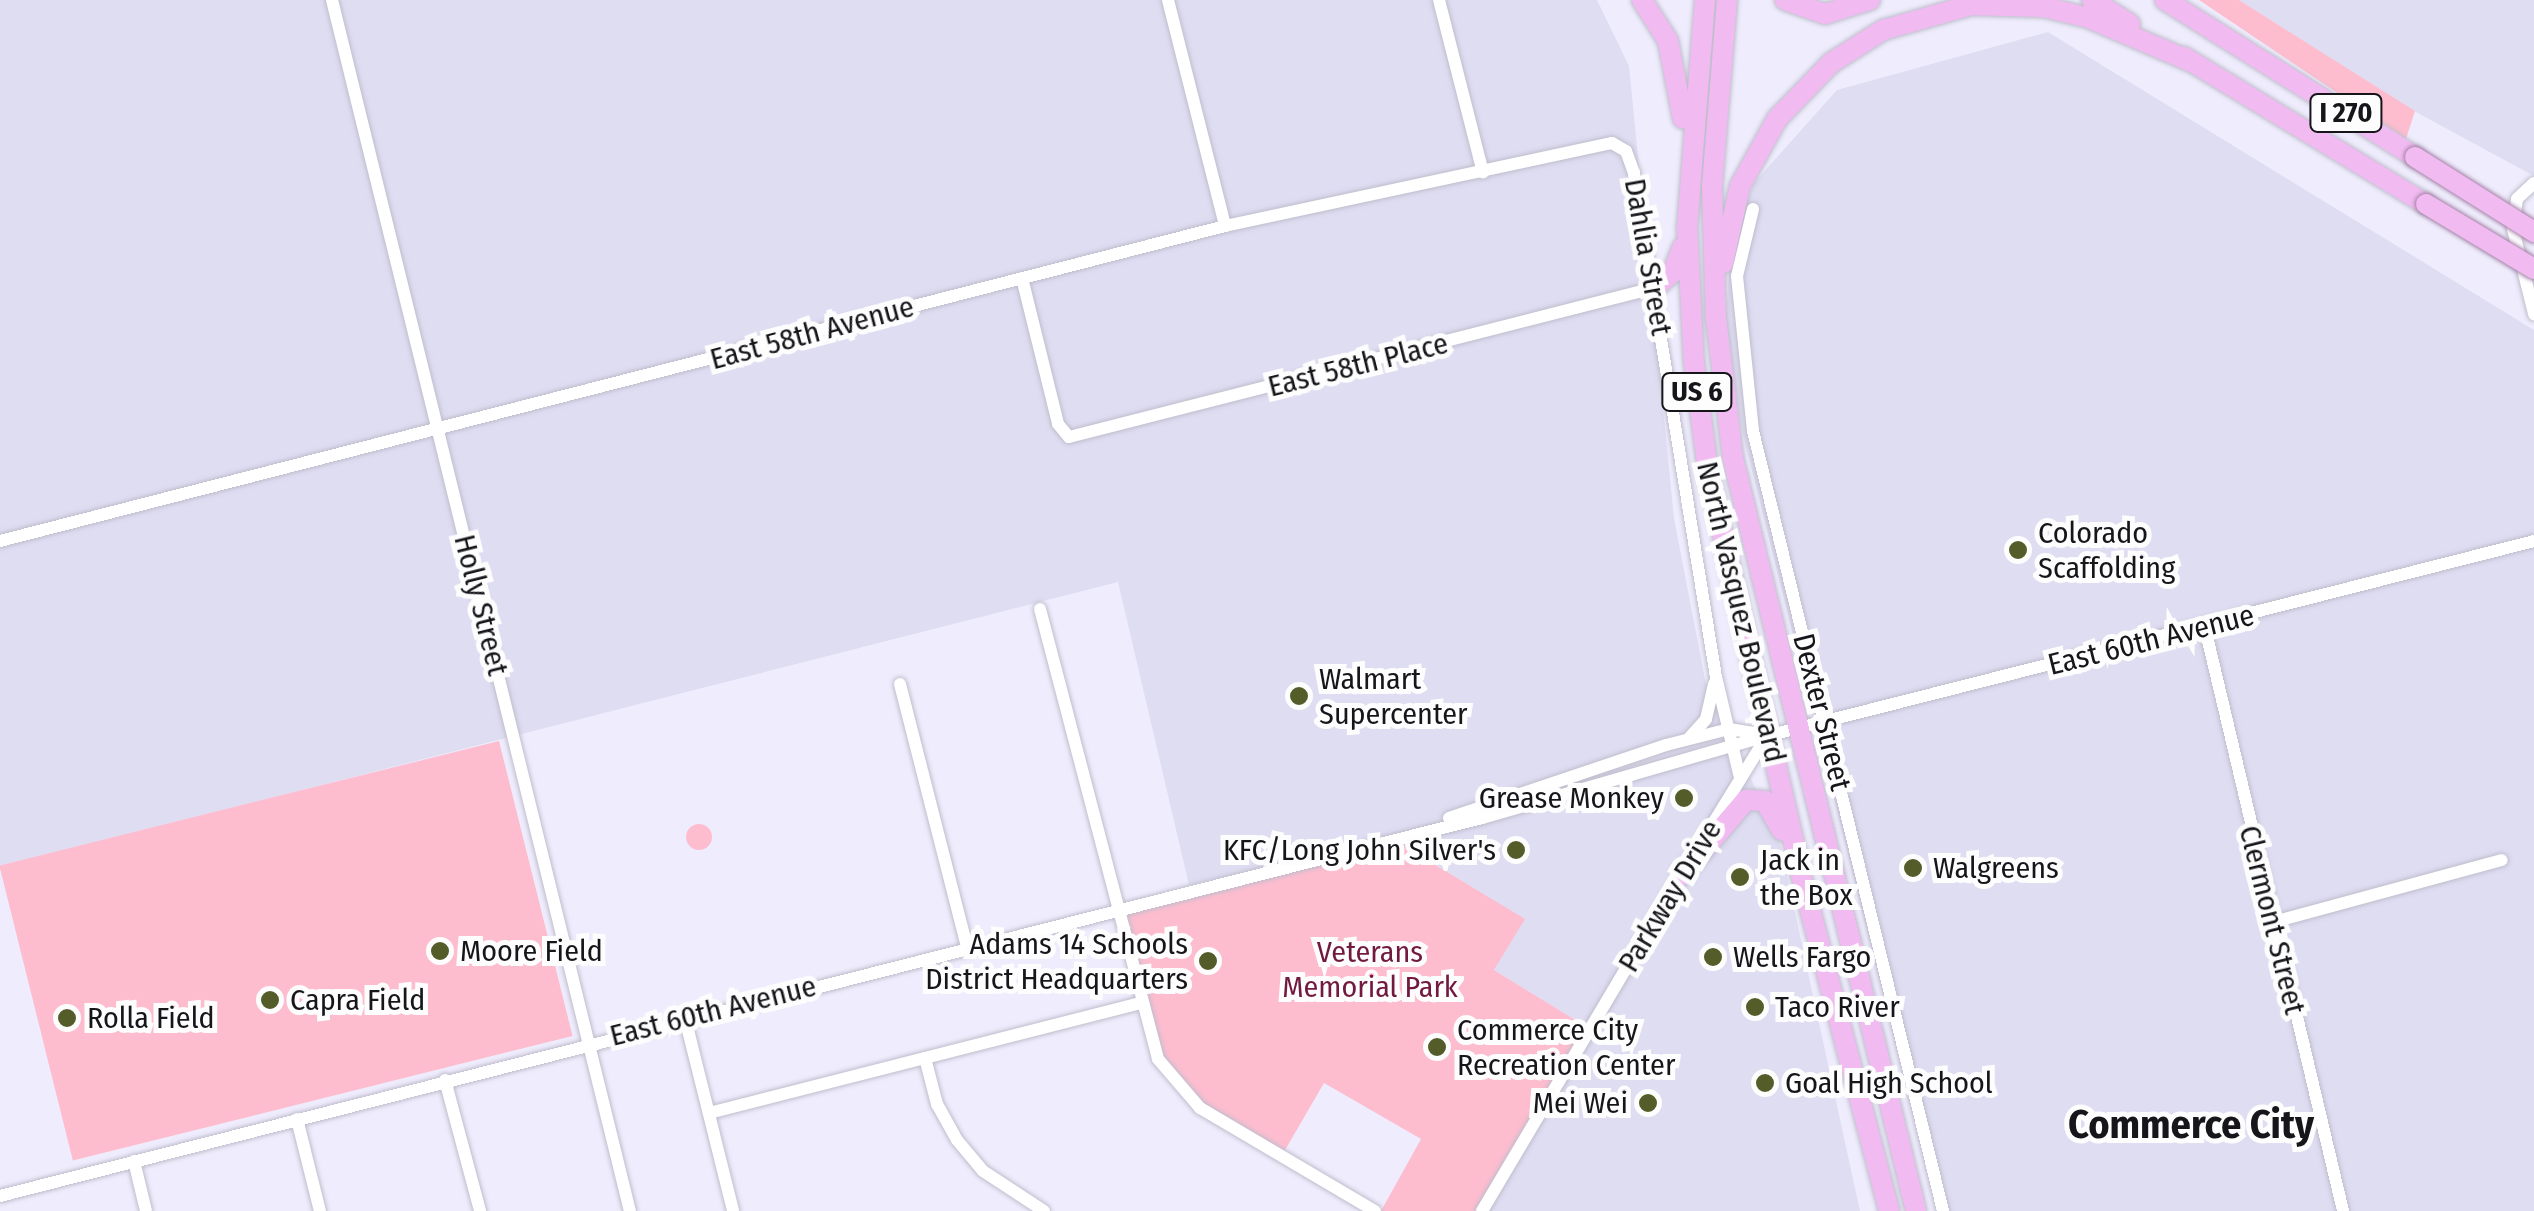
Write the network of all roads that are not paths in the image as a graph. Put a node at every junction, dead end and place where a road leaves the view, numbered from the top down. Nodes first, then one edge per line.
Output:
1 (332, 0) edge
2 (1168, 0) edge
3 (1439, 0) edge
4 (1642, 0) edge
5 (1705, 0) edge
6 (1728, 0) edge
7 (1784, 0) edge
8 (1870, 0) edge
9 (2092, 0) edge
10 (2165, 0) edge
11 (2178, 0) edge
12 (2209, 28) junction
13 (2192, 62) junction
14 (1626, 151) joint
15 (1689, 160) junction
16 (1483, 172) junction
17 (2534, 182) edge
18 (1753, 209) dead end
19 (1687, 216) junction
20 (1225, 226) junction
21 (2534, 232) edge
22 (2534, 269) edge
23 (1022, 278) junction
24 (1654, 288) junction
25 (2534, 314) edge
26 (1719, 350) junction
27 (439, 432) junction
28 (0, 541) edge
29 (2534, 541) edge
30 (1040, 609) dead end
31 (2204, 628) junction
32 (1716, 677) junction
33 (900, 684) dead end
34 (1825, 721) junction
35 (1799, 728) junction
36 (1728, 729) junction
37 (1768, 736) junction
38 (1684, 741) junction
39 (1732, 746) junction
40 (1740, 778) junction
41 (1426, 827) junction
42 (2502, 860) dead end
43 (1800, 871) junction
44 (1682, 875) junction
45 (1114, 908) junction
46 (2270, 922) junction
47 (966, 946) junction
48 (1139, 1003) junction
49 (685, 1018) junction
50 (588, 1042) junction
51 (926, 1058) junction
52 (445, 1080) junction
53 (709, 1113) junction
54 (297, 1119) junction
55 (134, 1161) junction
56 (0, 1196) edge
57 (146, 1211) edge
58 (320, 1211) edge
59 (480, 1211) edge
60 (630, 1211) edge
61 (734, 1211) edge
62 (1044, 1211) edge
63 (1374, 1211) edge
64 (1482, 1211) edge
65 (1889, 1211) edge
66 (1916, 1211) edge
67 (1943, 1211) edge
68 (2343, 1211) edge

1 - 27 street, Holly Street
2 - 20 street
3 - 16 street
4 - 15 highway
5 - 15 highway, North Vasquez Boulevard / US 6
6 - 26 highway, North Vasquez Boulevard / US 6
7 - 8 highway
9 - 13 highway, I 270
10 - 12 highway, I 270
11 - 12 highway
12 - 21 highway, I 270, bridge
13 - 22 highway, I 270, bridge
13 - 26 highway
14 - 16 street, East 58th Avenue
14 - 24 street, Dahlia Street
15 - 19 highway, North Vasquez Boulevard / US 6
16 - 20 street, East 58th Avenue
17 - 25 street
18 - 34 street, Dexter Street
19 - 24 highway
19 - 37 highway, North Vasquez Boulevard / US 6
20 - 23 street, East 58th Avenue
23 - 24 street, East 58th Place
23 - 27 street, East 58th Avenue
24 - 32 street, Dahlia Street
26 - 35 highway, North Vasquez Boulevard / US 6
27 - 28 street, East 58th Avenue
27 - 50 street, Holly Street
29 - 31 street, East 60th Avenue
30 - 45 street
31 - 34 street, East 60th Avenue
31 - 46 street, Clermont Street
32 - 36 street, Dahlia Street
32 - 38 street
33 - 47 street
34 - 35 street, East 60th Avenue
34 - 67 street, Dexter Street
35 - 37 street, East 60th Avenue
35 - 66 highway, North Vasquez Boulevard / US 6
36 - 37 street, East 60th Avenue
36 - 38 street, East 60th Avenue
36 - 39 street, Dahlia Street
37 - 39 street, East 60th Avenue
37 - 40 street, Parkway Drive
37 - 43 highway, North Vasquez Boulevard / US 6
38 - 41 street, East 60th Avenue
39 - 40 street, Dahlia Street
39 - 41 street, East 60th Avenue
40 - 44 street, Parkway Drive
41 - 45 street, East 60th Avenue
42 - 46 street
43 - 44 highway
43 - 65 highway, North Vasquez Boulevard / US 6
44 - 64 street, Parkway Drive
45 - 47 street, East 60th Avenue
45 - 48 street
46 - 68 street, Clermont Street
47 - 49 street, East 60th Avenue
48 - 51 street
48 - 63 street
49 - 50 street, East 60th Avenue
49 - 53 street
50 - 52 street, East 60th Avenue
50 - 60 street, Holly Street
51 - 53 street
51 - 62 street
52 - 54 street, East 60th Avenue
52 - 59 street
53 - 61 street
54 - 55 street, East 60th Avenue
54 - 58 street
55 - 56 street, East 60th Avenue
55 - 57 street

